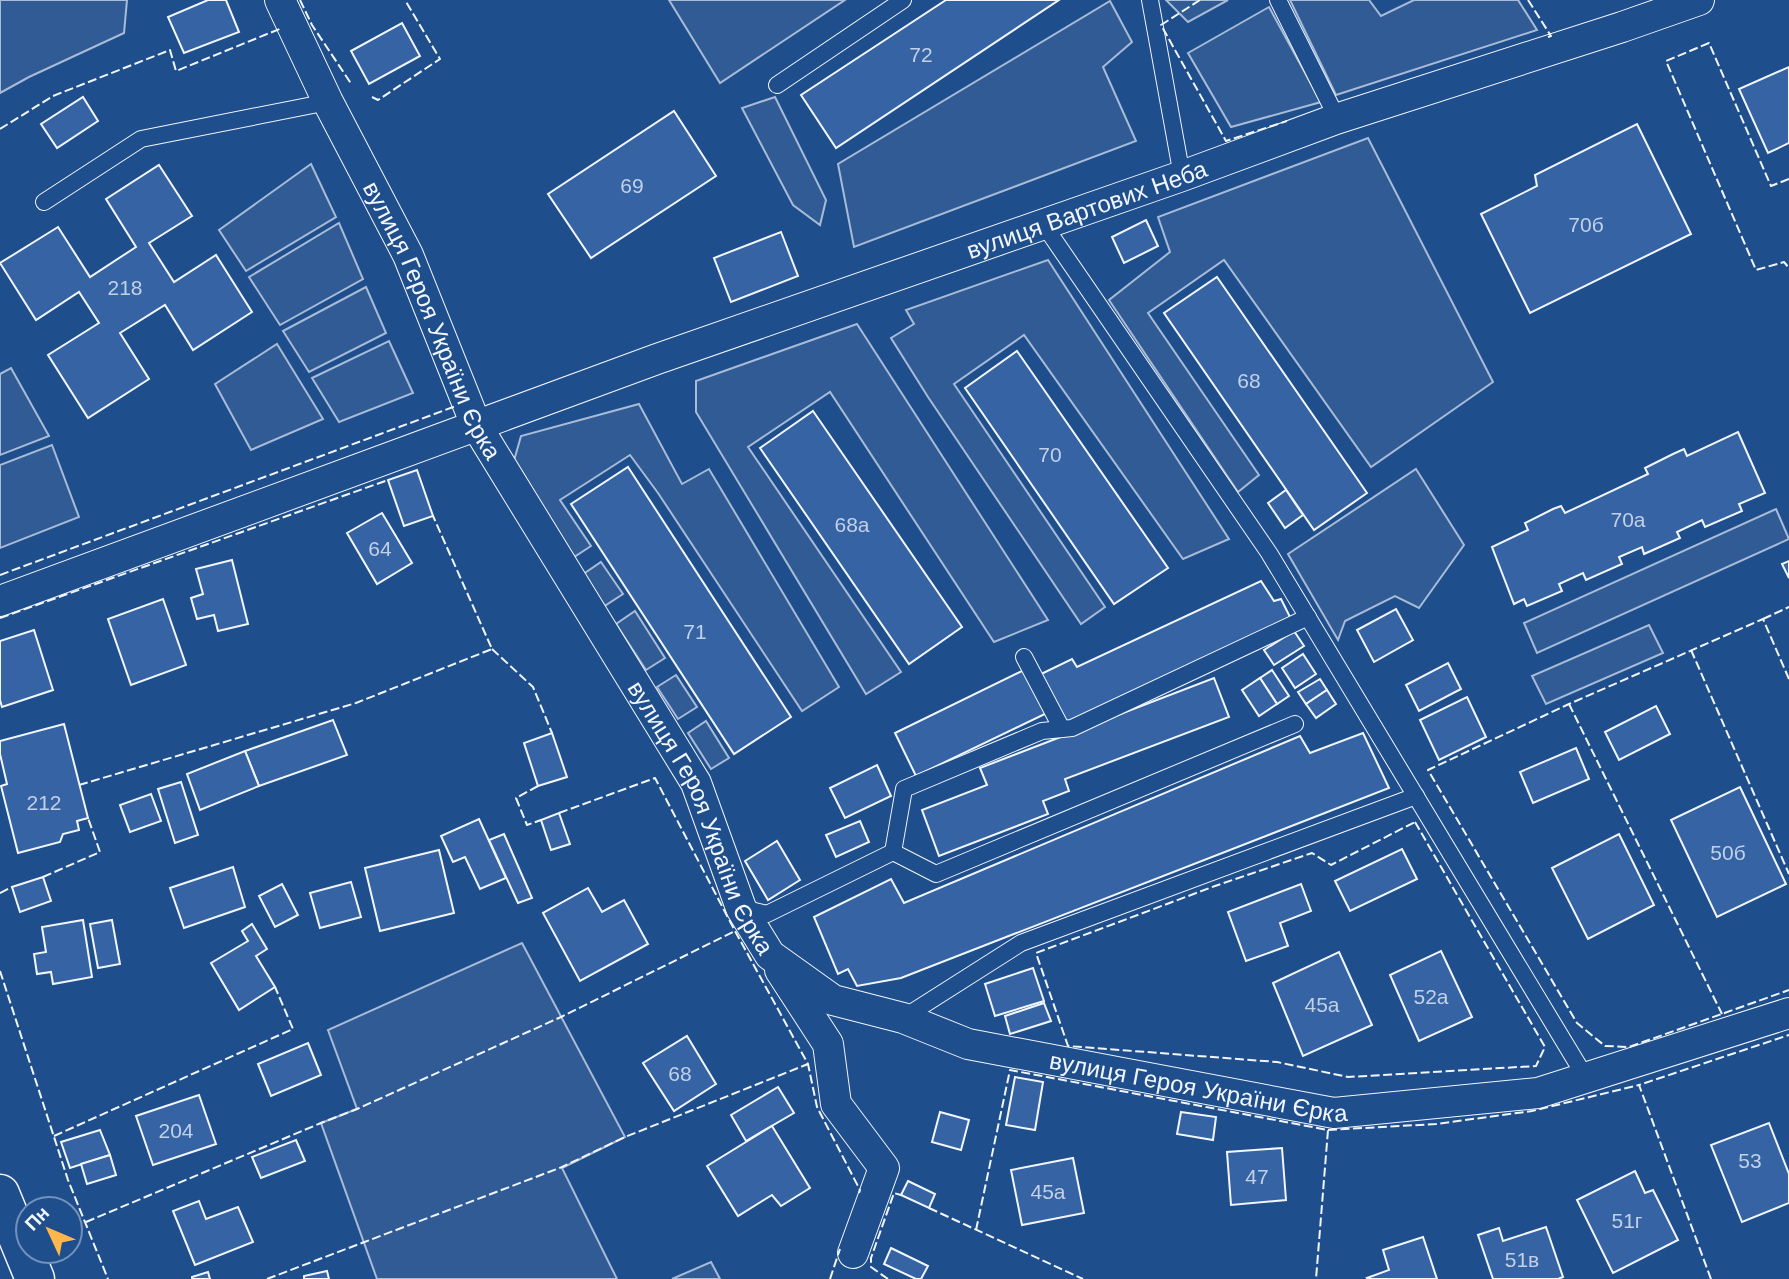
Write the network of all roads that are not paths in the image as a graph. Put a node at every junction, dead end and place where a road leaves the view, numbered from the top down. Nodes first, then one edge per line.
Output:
1 (280, 0) edge
2 (903, 0) edge
3 (1150, 0) edge
4 (1278, 0) edge
5 (1699, 0) edge
6 (777, 85) dead end
7 (328, 102) junction
8 (1335, 119) junction
9 (1182, 176) junction
10 (44, 202) dead end
11 (1044, 225) junction
12 (476, 425) junction
13 (0, 601) edge
14 (1308, 617) junction
15 (1024, 657) dead end
16 (1295, 724) dead end
17 (1062, 729) junction
18 (1416, 796) junction
19 (893, 852) junction
20 (740, 908) junction
21 (771, 955) junction
22 (1789, 1013) edge
23 (904, 1018) junction
24 (1586, 1078) junction
25 (0, 1194) edge
26 (853, 1252) dead end
27 (35, 1279) edge

1 - 7 street, вулиця Героя України Єрка
2 - 6 lane
3 - 9 lane
4 - 8 lane
5 - 8 street, вулиця Вартових Неба
7 - 10 lane
7 - 12 street, вулиця Героя України Єрка
8 - 9 street, вулиця Вартових Неба
9 - 11 street, вулиця Вартових Неба
11 - 12 street, вулиця Вартових Неба
11 - 14 lane
12 - 13 street, вулиця Вартових Неба
12 - 20 street, вулиця Героя України Єрка
14 - 17 lane
14 - 18 lane
15 - 17 lane
16 - 19 lane
17 - 19 lane
18 - 23 lane
18 - 24 lane
19 - 20 lane
20 - 21 street, вулиця Героя України Єрка
21 - 23 street, вулиця Героя України Єрка
21 - 26 street
22 - 24 street, вулиця Героя України Єрка
23 - 24 street, вулиця Героя України Єрка
25 - 27 main road

